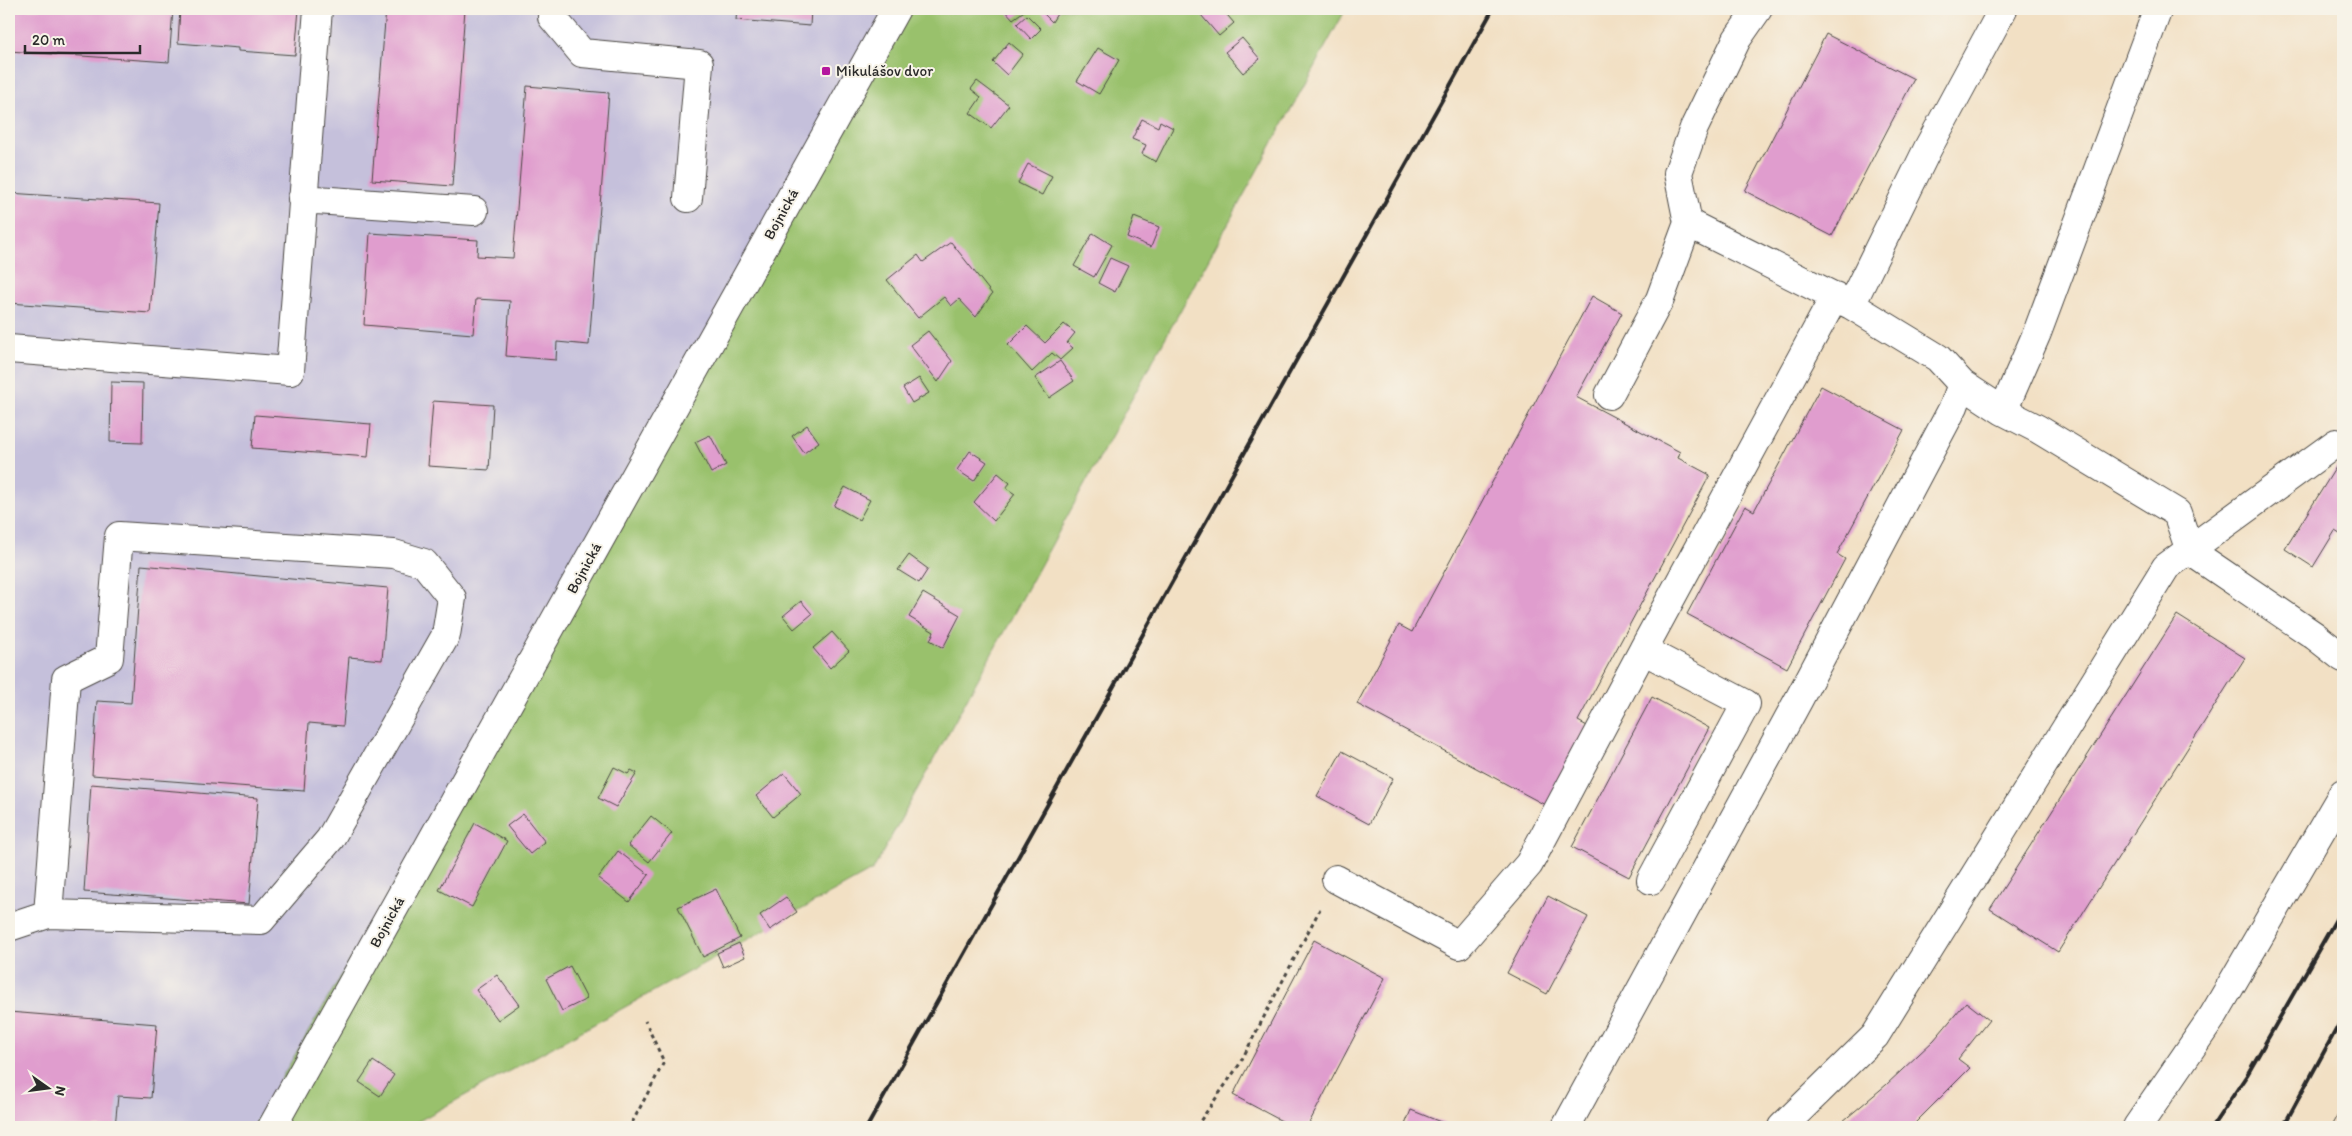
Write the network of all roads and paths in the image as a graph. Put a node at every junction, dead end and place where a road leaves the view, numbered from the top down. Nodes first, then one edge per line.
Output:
1 (318, 9) edge
2 (552, 9) edge
3 (896, 9) edge
4 (1758, 9) edge
5 (2003, 9) edge
6 (2158, 9) edge
7 (688, 198) dead end
8 (302, 199) junction
9 (474, 211) dead end
10 (1688, 223) junction
11 (1843, 300) junction
12 (9, 349) edge
13 (1962, 384) junction
14 (1609, 395) dead end
15 (2003, 411) junction
16 (2336, 443) dead end
17 (2190, 550) junction
18 (1643, 650) junction
19 (2343, 658) edge
20 (2343, 792) edge
21 (1336, 879) joint
22 (1651, 880) dead end
23 (48, 914) junction
24 (9, 927) edge
25 (645, 1022) dead end
26 (272, 1127) edge
27 (625, 1127) edge
28 (1196, 1127) edge
29 (1566, 1127) edge
30 (1782, 1127) edge
31 (2137, 1127) edge

1 - 8 street
2 - 7 street
3 - 26 street, Bojnická
4 - 10 street
5 - 11 street
6 - 15 street
8 - 9 street
8 - 12 street
10 - 11 street
10 - 14 street
11 - 13 street
11 - 18 street
13 - 15 street
13 - 29 street
15 - 17 street
16 - 17 street
17 - 19 street
17 - 30 street
18 - 21 street
18 - 22 street
20 - 31 street
21 - 28 path
23 - 23 street
23 - 24 street
25 - 27 path

